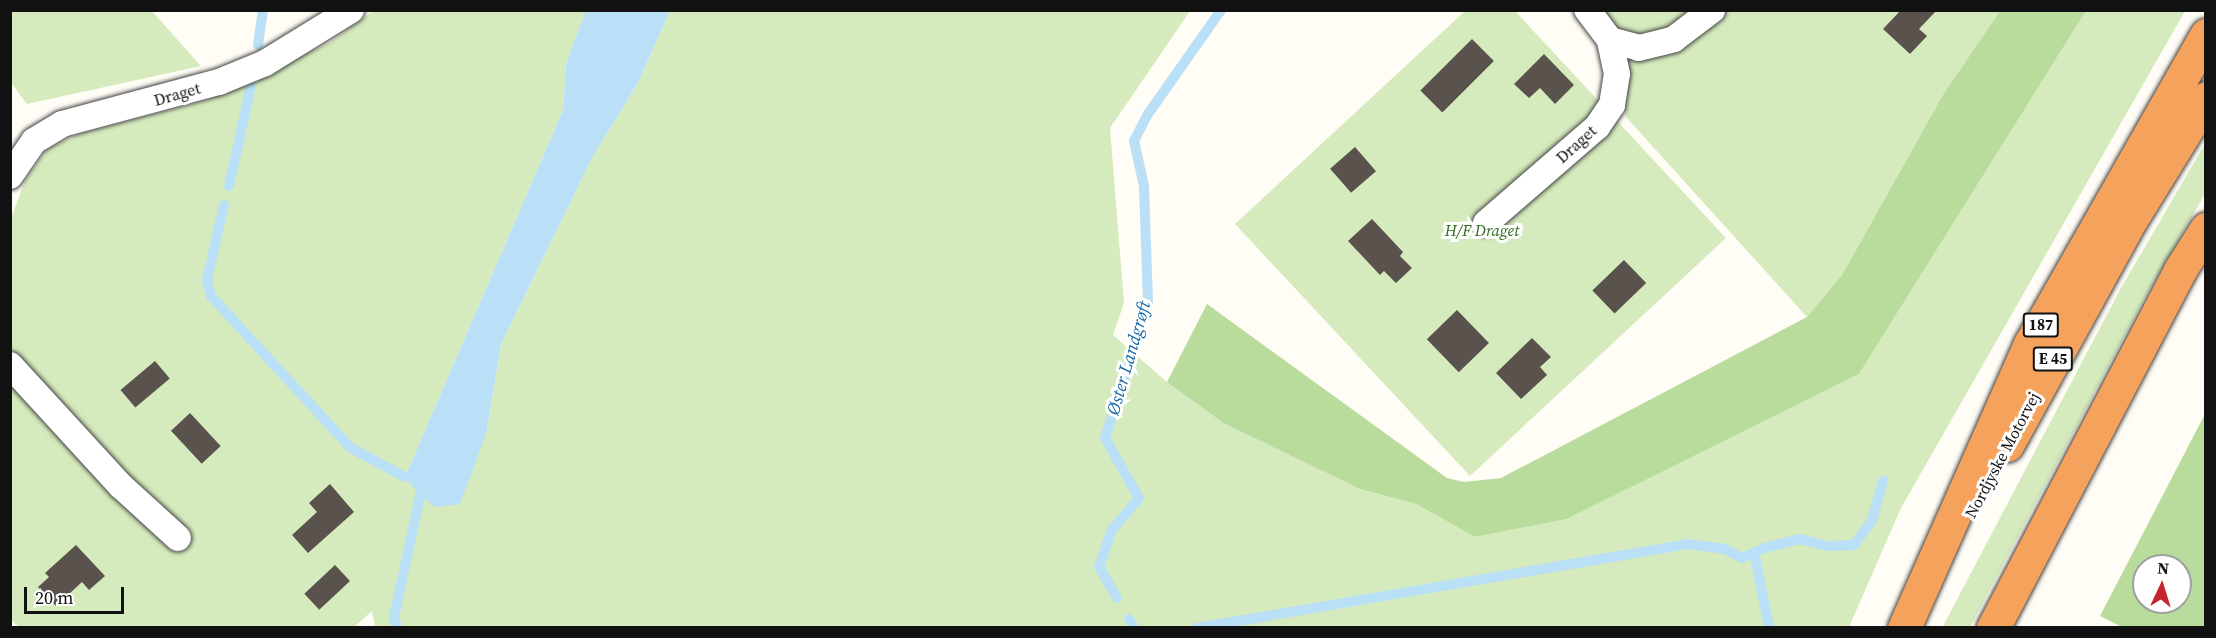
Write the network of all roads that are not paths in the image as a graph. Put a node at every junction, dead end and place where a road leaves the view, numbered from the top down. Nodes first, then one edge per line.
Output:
1 (351, 10) edge
2 (1587, 10) edge
3 (1712, 10) edge
4 (2205, 35) edge
5 (1610, 40) junction
6 (2205, 98) edge
7 (10, 176) edge
8 (1486, 223) dead end
9 (2205, 229) edge
10 (10, 365) edge
11 (178, 538) dead end
12 (1904, 627) edge
13 (1912, 627) edge
14 (1993, 627) edge

1 - 7 street, Draget
2 - 5 street, Draget
3 - 5 street
4 - 12 highway, 187
5 - 8 street, Draget
6 - 13 highway, Nordjyske Motorvej / E 45
9 - 14 highway
10 - 11 street

